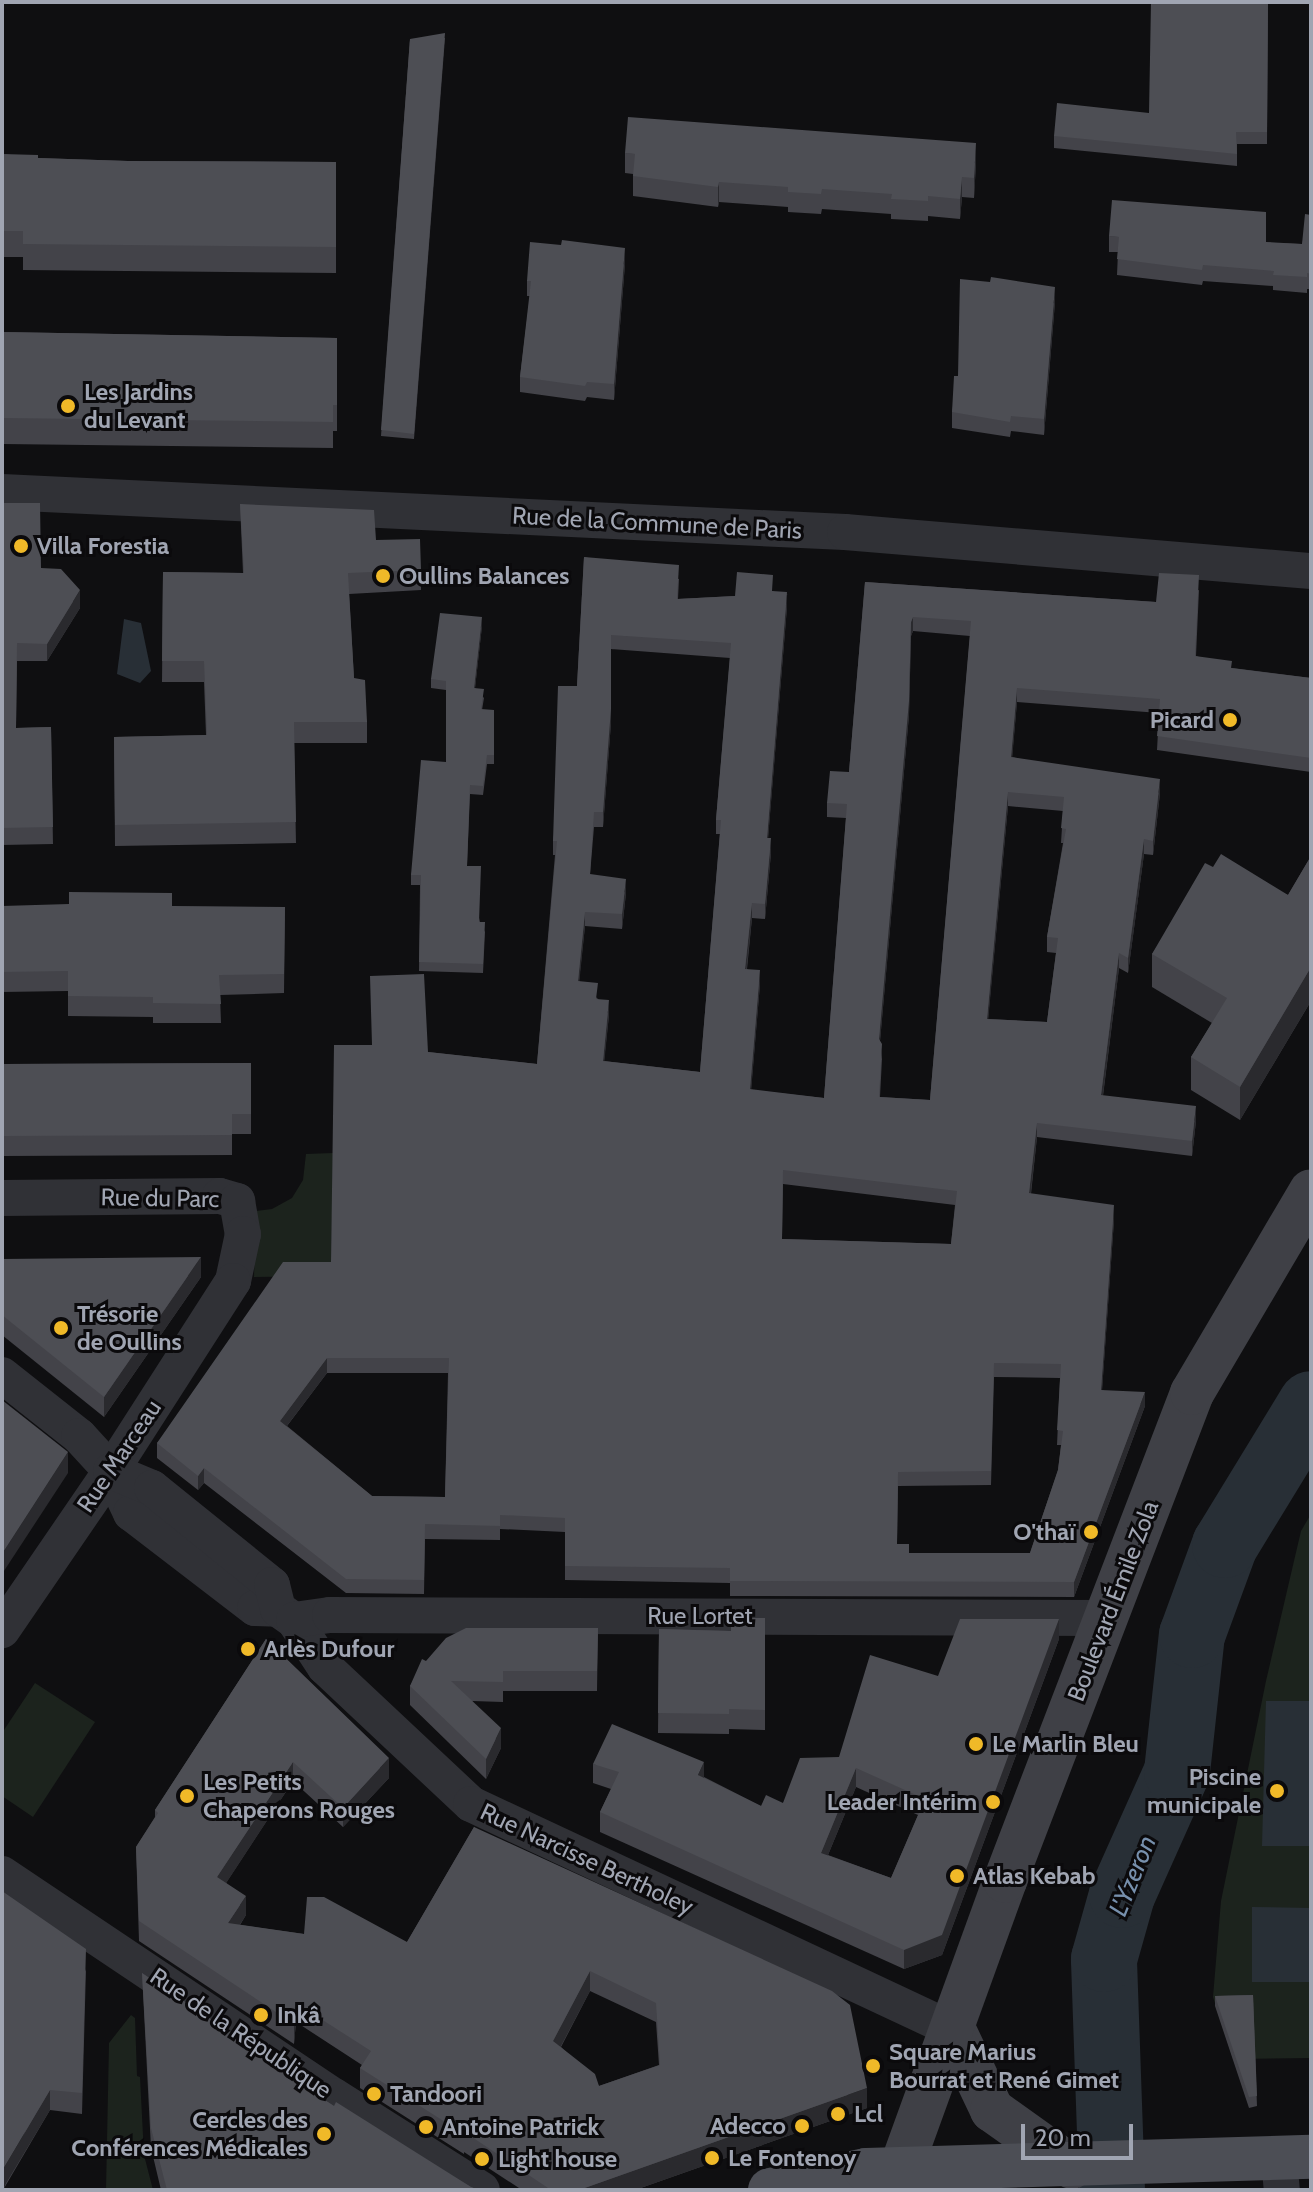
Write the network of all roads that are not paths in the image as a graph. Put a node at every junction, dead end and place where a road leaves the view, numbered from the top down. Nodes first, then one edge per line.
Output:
1 (2, 492) edge
2 (1311, 571) edge
3 (1311, 1191) edge
4 (2, 1198) edge
5 (233, 1281) joint
6 (2, 1375) edge
7 (111, 1471) junction
8 (286, 1614) junction
9 (1106, 1618) junction
10 (2, 1630) edge
11 (2, 1874) edge
12 (954, 2030) junction
13 (1072, 2167) junction
14 (1291, 2169) edge
15 (896, 2180) edge
16 (482, 2190) edge
17 (770, 2190) edge

1 - 2 street, Rue de la Commune de Paris
3 - 9 main road, Boulevard Émile Zola
4 - 5 street, Rue du Parc
5 - 7 street, Rue Marceau
6 - 7 street, Rue Narcisse Bertholey
7 - 8 street, Rue Narcisse Bertholey
7 - 10 street, Rue Marceau
8 - 9 street, Rue Lortet
8 - 12 street, Rue Narcisse Bertholey
9 - 12 main road, Boulevard Émile Zola
11 - 16 street, Rue de la République
12 - 13 main road
12 - 15 main road, Boulevard Émile Zola
13 - 14 main road
13 - 15 main road
15 - 17 main road

